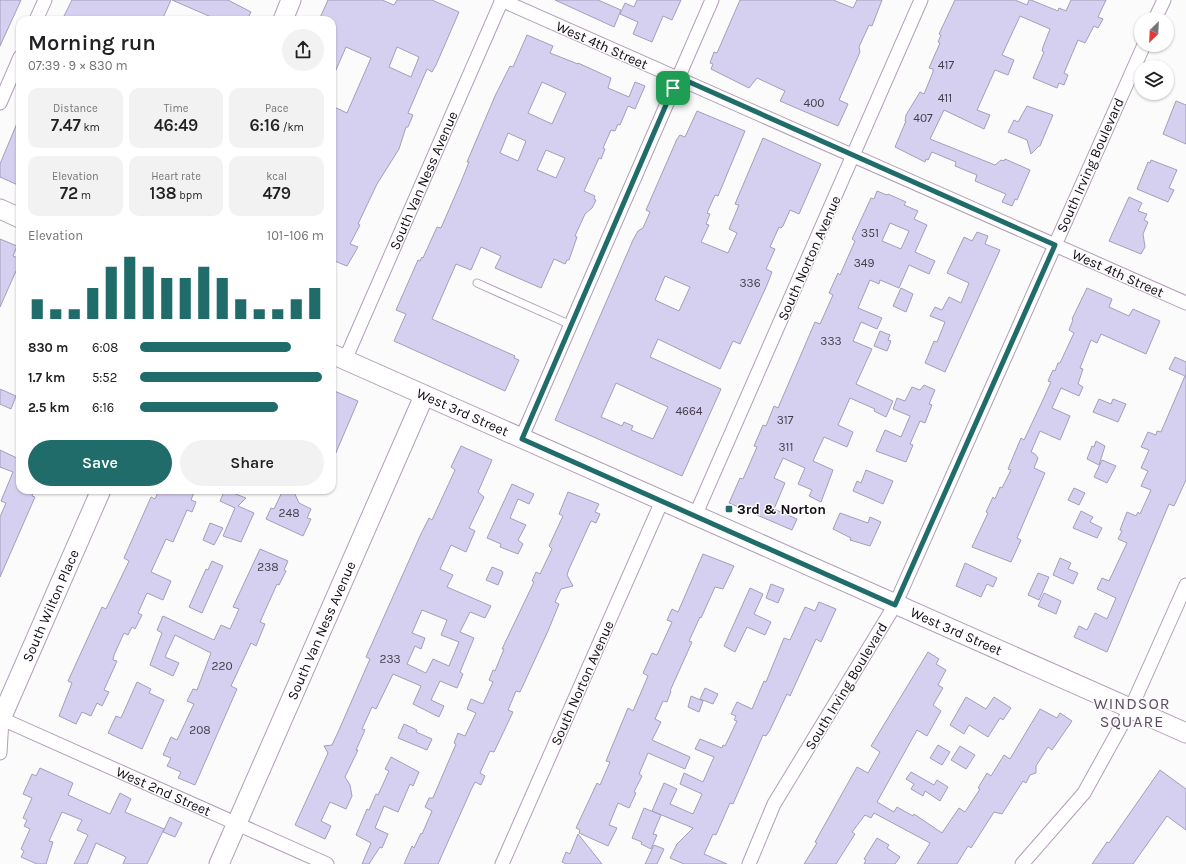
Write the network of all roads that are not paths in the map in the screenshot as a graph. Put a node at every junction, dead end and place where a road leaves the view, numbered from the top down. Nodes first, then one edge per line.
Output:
1 (291, 0) edge
2 (501, 0) edge
3 (712, 0) edge
4 (921, 0) edge
5 (1164, 0) edge
6 (41, 1) edge
7 (1158, 12) edge
8 (37, 16) edge
9 (285, 16) edge
10 (1141, 52) edge
11 (16, 66) edge
12 (678, 77) junction
13 (0, 103) edge
14 (854, 156) junction
15 (0, 209) edge
16 (16, 216) edge
17 (1055, 245) junction
18 (477, 283) dead end
19 (1186, 303) edge
20 (571, 325) junction
21 (339, 357) edge
22 (424, 396) junction
23 (522, 439) junction
24 (99, 494) edge
25 (662, 501) junction
26 (695, 516) junction
27 (1186, 585) edge
28 (895, 605) junction
29 (1131, 708) junction
30 (1, 719) edge
31 (1186, 733) edge
32 (0, 753) edge
33 (236, 824) junction
34 (219, 864) edge
35 (327, 864) edge
36 (502, 864) edge
37 (749, 864) edge
38 (1022, 864) edge

1 - 9 main road
2 - 12 street, West 4th Street
2 - 21 street, South Van Ness Avenue
3 - 12 street
4 - 14 street, South Norton Avenue
5 - 7 street
6 - 8 street
10 - 17 street, South Irving Boulevard
11 - 13 street
12 - 14 street, West 4th Street
12 - 20 street
14 - 17 street, West 4th Street
14 - 26 street, South Norton Avenue
15 - 16 main road
17 - 19 street, West 4th Street
17 - 28 street, South Irving Boulevard
18 - 20 lane
20 - 23 street
21 - 22 main road, West 3rd Street
22 - 23 main road, West 3rd Street
22 - 33 main road, South Van Ness Avenue
23 - 25 main road, West 3rd Street
24 - 30 main road, South Wilton Place
25 - 26 main road, West 3rd Street
25 - 36 street, South Norton Avenue
26 - 28 main road, West 3rd Street
27 - 29 street
28 - 29 main road, West 3rd Street
28 - 37 street, South Irving Boulevard
29 - 31 main road, West 3rd Street
29 - 38 street
30 - 32 street
30 - 33 street, West 2nd Street
33 - 34 main road, South Van Ness Avenue
33 - 35 street, West 2nd Street

